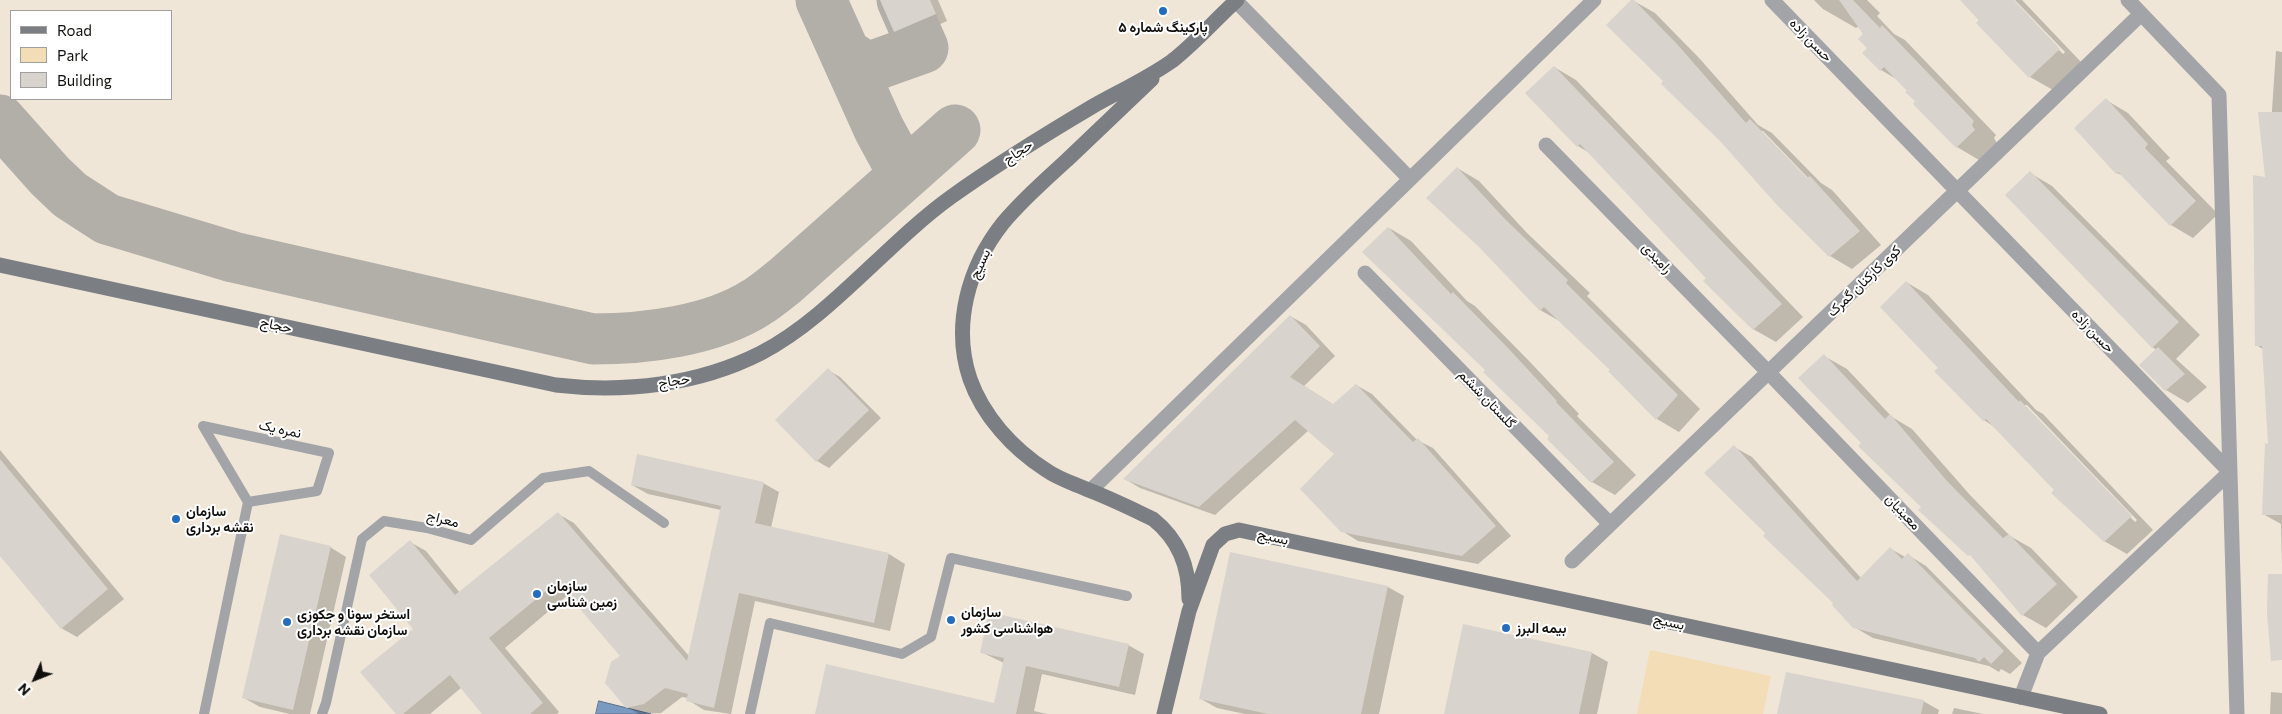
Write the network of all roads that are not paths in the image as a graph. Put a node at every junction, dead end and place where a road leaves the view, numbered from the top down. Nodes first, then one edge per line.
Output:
1 (1236, 0) edge
2 (1594, 0) edge
3 (1772, 0) edge
4 (2128, 0) edge
5 (2141, 14) junction
6 (1172, 61) junction
7 (1546, 145) dead end
8 (1410, 179) junction
9 (1957, 192) junction
10 (0, 265) edge
11 (1365, 273) dead end
12 (1768, 372) junction
13 (2230, 472) junction
14 (1091, 490) junction
15 (248, 502) junction
16 (664, 523) dead end
17 (1610, 524) junction
18 (1572, 561) dead end
19 (1127, 596) dead end
20 (1189, 611) junction
21 (2038, 653) junction
22 (2021, 697) junction
23 (204, 714) edge
24 (322, 714) edge
25 (750, 714) edge
26 (1164, 714) edge
27 (2100, 714) edge
28 (2238, 714) edge

1 - 6 main road, حجاج
1 - 8 street
2 - 8 street
3 - 9 street, حسن زاده
4 - 5 street
5 - 9 street, کوی کارکنان گمرک
5 - 13 street
6 - 10 main road, حجاج
6 - 14 main road, بسیج
7 - 12 street, رامبدی
8 - 14 street
9 - 12 street, کوی کارکنان گمرک
9 - 13 street, حسن زاده
11 - 17 street, گلستان ششم
12 - 17 street, کوی کارکنان گمرک
12 - 21 street, معینیان
13 - 21 street
13 - 28 street
14 - 20 main road, بسیج
15 - 15 lane, نمره یک
15 - 23 lane
16 - 24 lane, معراج
17 - 18 street, کوی کارکنان گمرک
19 - 25 lane
20 - 22 main road, بسیج
20 - 26 main road
21 - 22 street
22 - 27 main road, بسیج

